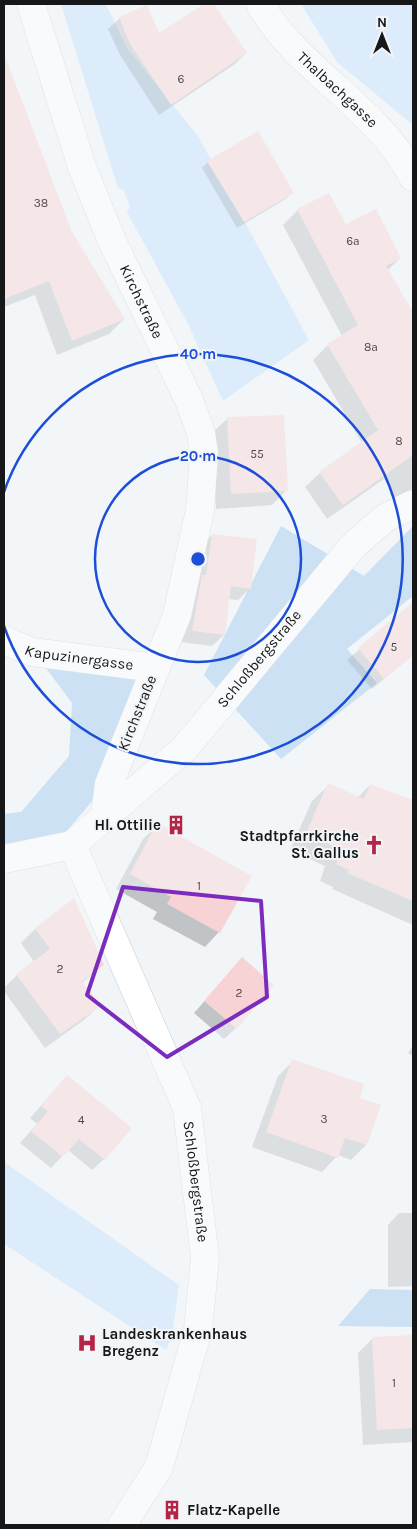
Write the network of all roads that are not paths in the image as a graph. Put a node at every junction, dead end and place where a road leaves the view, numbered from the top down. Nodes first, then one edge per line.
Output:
1 (31, 4) edge
2 (260, 4) edge
3 (413, 177) edge
4 (413, 504) edge
5 (4, 640) edge
6 (156, 668) junction
7 (105, 814) junction
8 (72, 845) junction
9 (4, 859) edge
10 (122, 1525) edge

1 - 6 street, Kirchstraße
2 - 3 street, Thalbachgasse
4 - 7 street, Schloßbergstraße
5 - 6 street, Kapuzinergasse
6 - 7 street, Kirchstraße
7 - 8 street
8 - 9 street
8 - 10 street, Schloßbergstraße

